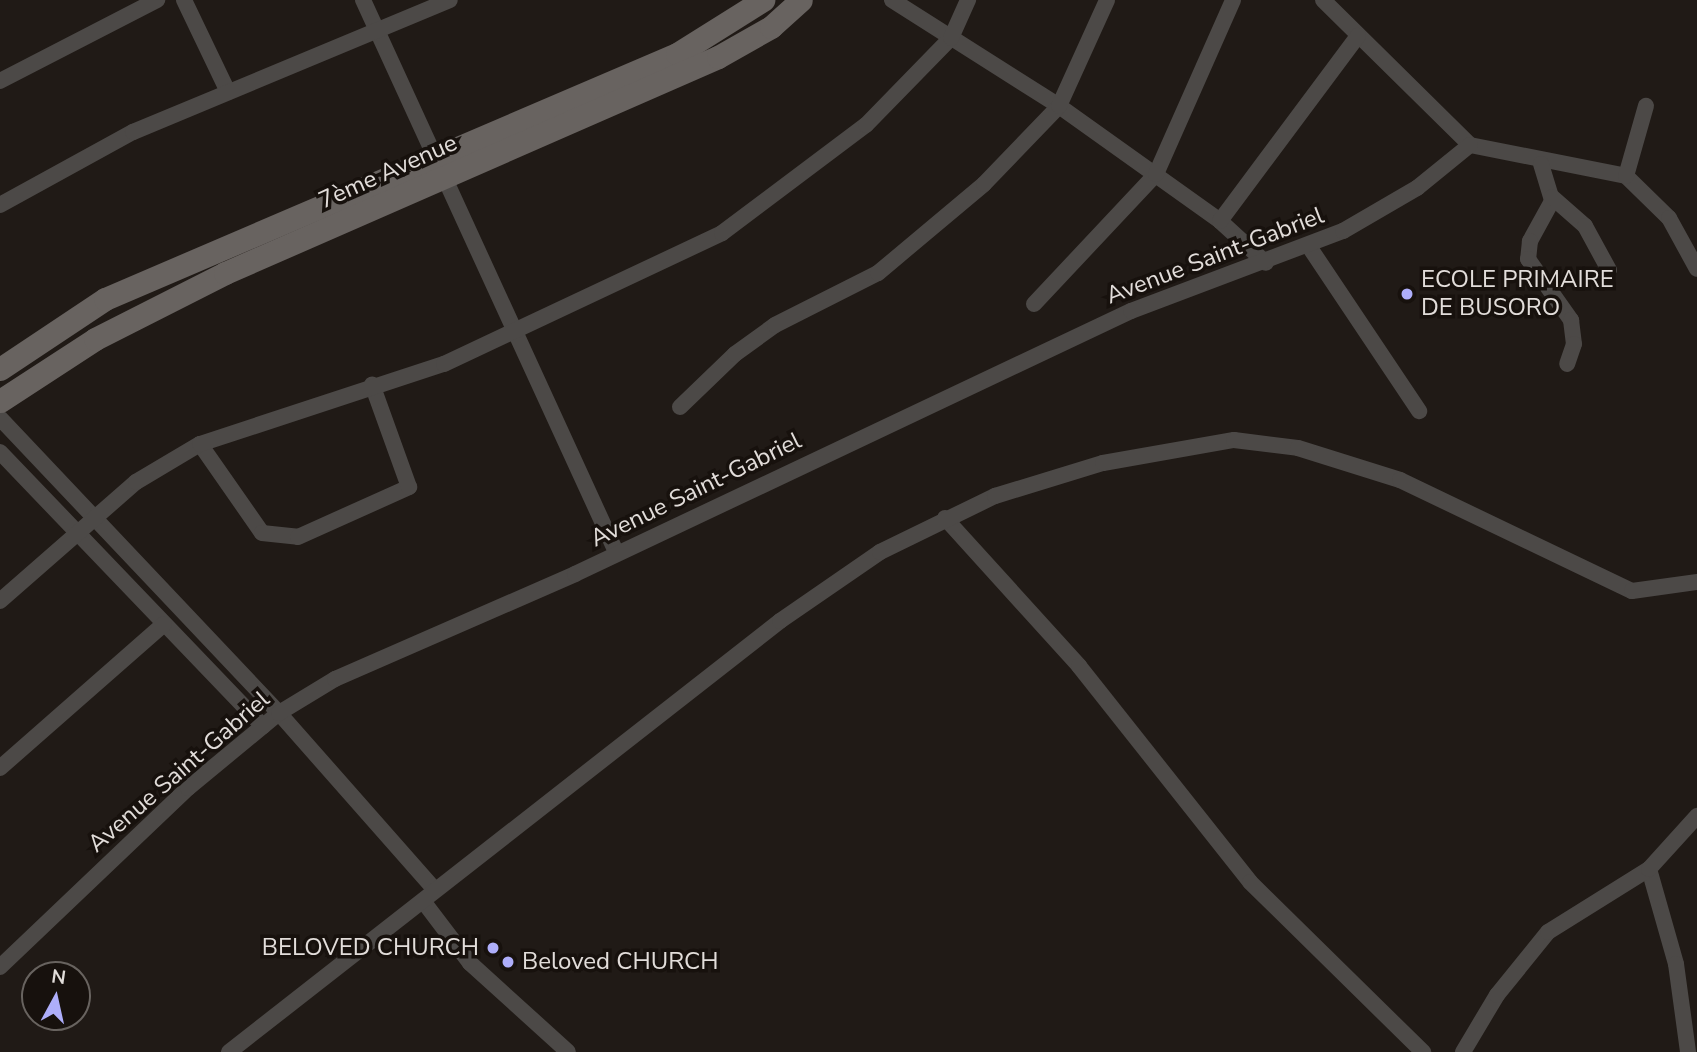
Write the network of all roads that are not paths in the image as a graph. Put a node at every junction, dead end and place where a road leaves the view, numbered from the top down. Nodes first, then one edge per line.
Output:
1 (157, 0) edge
2 (184, 0) edge
3 (362, 0) edge
4 (450, 0) edge
5 (763, 0) edge
6 (801, 0) edge
7 (892, 0) edge
8 (968, 0) edge
9 (1107, 0) edge
10 (1233, 0) edge
11 (1323, 0) edge
12 (376, 29) junction
13 (1358, 36) junction
14 (951, 38) junction
15 (0, 80) edge
16 (228, 92) junction
17 (1059, 106) junction
18 (1646, 106) dead end
19 (1470, 145) junction
20 (431, 155) junction
21 (1541, 164) junction
22 (1156, 174) junction
23 (1626, 176) junction
24 (441, 177) junction
25 (1552, 197) junction
26 (0, 205) edge
27 (1220, 220) junction
28 (1308, 245) junction
29 (1266, 262) junction
30 (1697, 269) edge
31 (1609, 270) dead end
32 (1034, 304) dead end
33 (512, 334) junction
34 (1567, 364) dead end
35 (0, 369) edge
36 (372, 384) junction
37 (0, 401) edge
38 (680, 407) dead end
39 (1419, 411) dead end
40 (0, 418) edge
41 (200, 444) junction
42 (0, 452) edge
43 (945, 518) junction
44 (92, 519) junction
45 (76, 533) junction
46 (617, 554) junction
47 (1697, 582) edge
48 (0, 601) edge
49 (164, 624) junction
50 (279, 713) junction
51 (263, 726) junction
52 (0, 768) edge
53 (1697, 816) edge
54 (1649, 869) junction
55 (429, 895) junction
56 (0, 967) edge
57 (229, 1052) edge
58 (568, 1052) edge
59 (1423, 1052) edge
60 (1463, 1052) edge
61 (1688, 1052) edge

1 - 15 street
2 - 16 street
3 - 12 street
4 - 12 street
5 - 20 street, 7ème Avenue
6 - 24 street, 7ème Avenue
7 - 14 street
8 - 14 street
9 - 17 street
10 - 22 street
11 - 13 street
12 - 16 street
12 - 20 street
13 - 19 street
13 - 27 street
14 - 17 street
14 - 33 street
16 - 26 street
17 - 22 street
17 - 38 street
18 - 23 street
19 - 21 street
19 - 28 street, Avenue Saint-Gabriel
20 - 24 street
20 - 35 street, 7ème Avenue
21 - 23 street
21 - 25 street
22 - 27 street
22 - 32 street
23 - 30 street
24 - 33 street
24 - 37 street, 7ème Avenue
25 - 31 street
25 - 34 street
27 - 29 street
28 - 29 street, Avenue Saint-Gabriel
28 - 39 street
29 - 46 street, Avenue Saint-Gabriel
33 - 36 street
33 - 46 street
36 - 41 street
36 - 41 street
40 - 44 street
41 - 44 street
42 - 45 street
43 - 47 street
43 - 55 street
43 - 59 street
44 - 45 street
44 - 50 street
45 - 48 street
45 - 49 street
46 - 50 street, Avenue Saint-Gabriel
49 - 51 street
49 - 52 street
50 - 51 street, Avenue Saint-Gabriel
50 - 55 street
51 - 56 street, Avenue Saint-Gabriel
53 - 54 street
54 - 60 street
54 - 61 street
55 - 57 street
55 - 58 street

